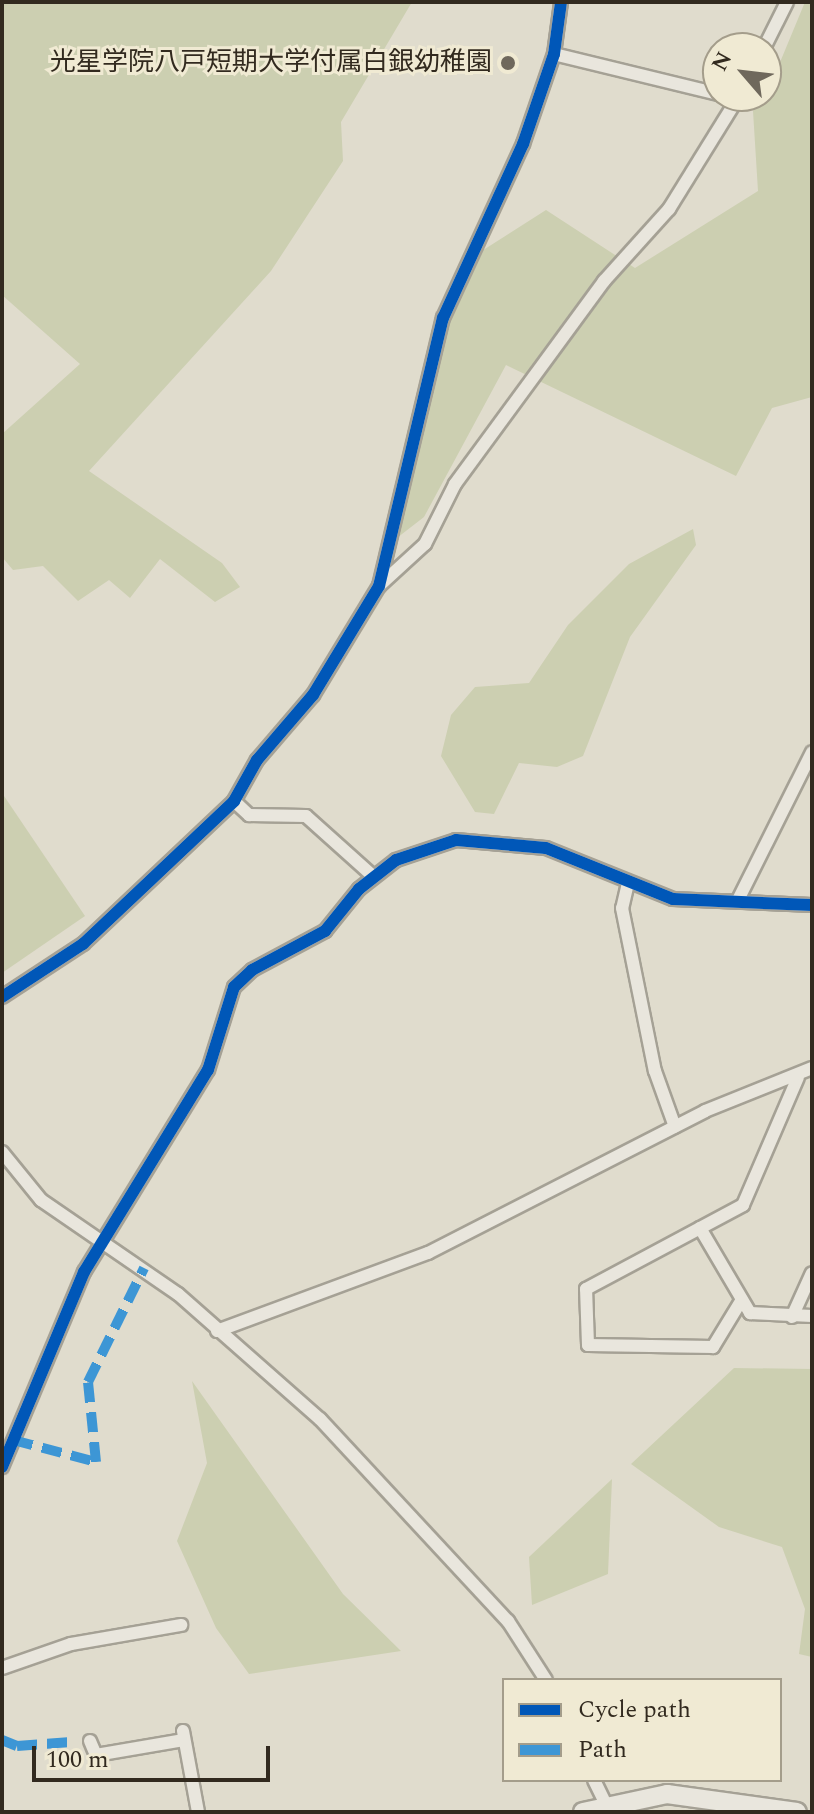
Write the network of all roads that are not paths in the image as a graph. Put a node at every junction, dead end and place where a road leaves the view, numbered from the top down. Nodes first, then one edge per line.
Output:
1 (561, 2) edge
2 (787, 2) edge
3 (772, 32) edge
4 (554, 54) junction
5 (702, 90) edge
6 (725, 112) edge
7 (379, 586) junction
8 (812, 752) edge
9 (234, 801) junction
10 (374, 877) junction
11 (628, 883) junction
12 (739, 898) junction
13 (812, 905) edge
14 (2, 997) edge
15 (812, 1068) edge
16 (798, 1077) junction
17 (675, 1127) junction
18 (2, 1152) edge
19 (700, 1228) junction
20 (103, 1241) junction
21 (812, 1273) edge
22 (741, 1301) junction
23 (812, 1316) edge
24 (792, 1317) junction
25 (217, 1331) junction
26 (2, 1467) edge
27 (181, 1625) dead end
28 (2, 1668) edge
29 (545, 1678) edge
30 (90, 1741) dead end
31 (595, 1782) edge
32 (606, 1805) junction
33 (198, 1812) edge
34 (583, 1812) edge
35 (797, 1812) edge

1 - 4 street
2 - 3 street
4 - 5 street
4 - 7 street
6 - 7 street
7 - 9 street
8 - 12 street
9 - 10 street
9 - 14 street
10 - 11 street
10 - 20 street
11 - 12 street
11 - 17 street
12 - 13 street
15 - 16 street
16 - 17 street
16 - 19 street
17 - 25 street
18 - 20 street
19 - 22 street
19 - 22 street
20 - 25 street
20 - 26 street
21 - 24 street
22 - 24 street
23 - 24 street
25 - 29 street
27 - 28 street
30 - 33 street
31 - 32 street
32 - 34 street
32 - 35 street

